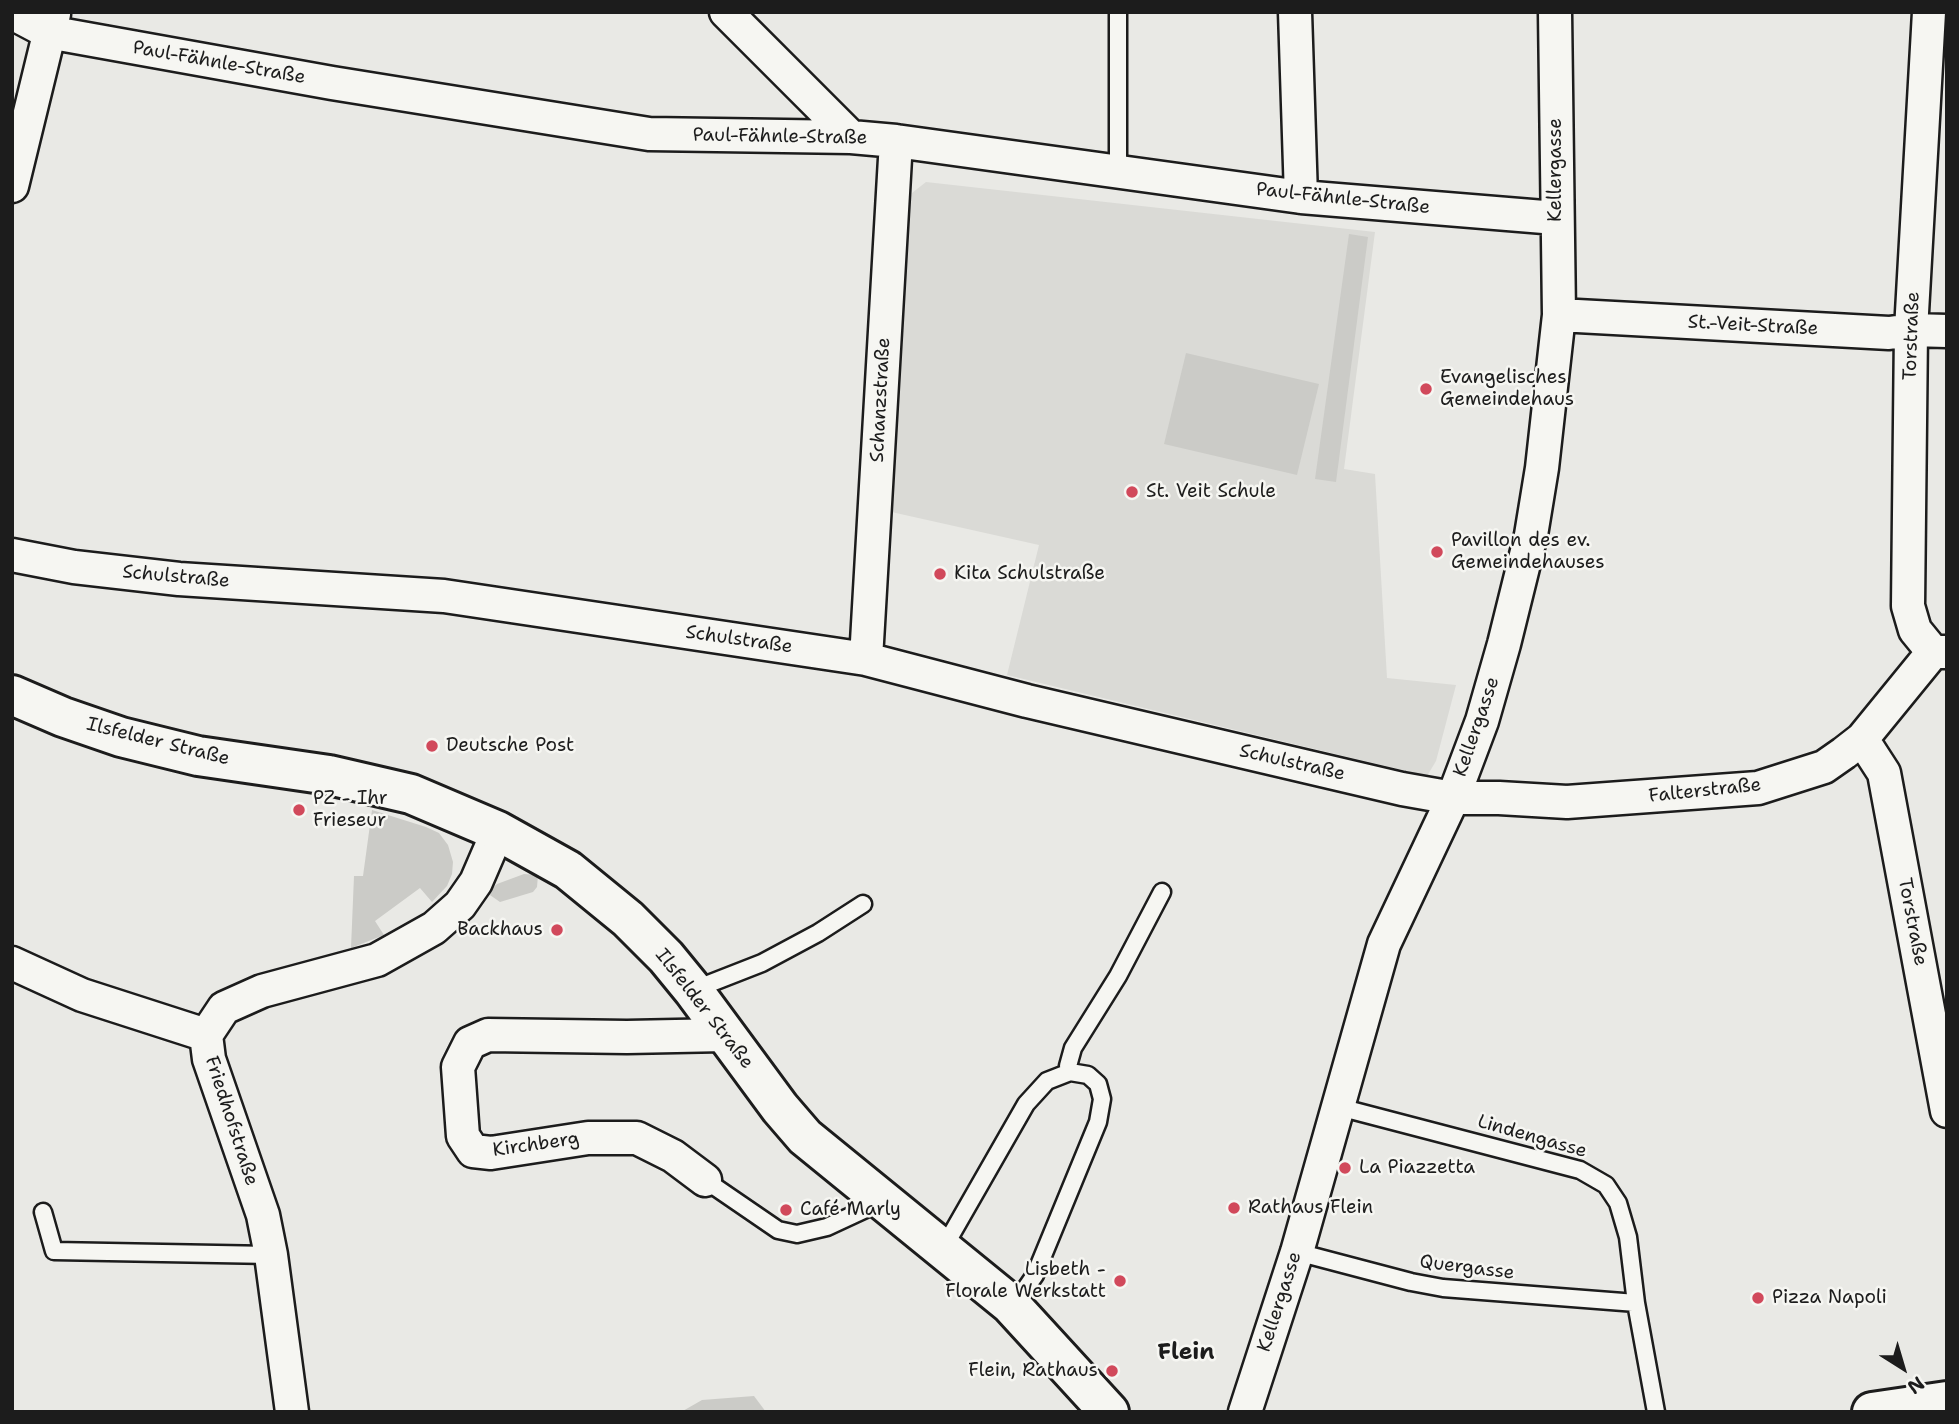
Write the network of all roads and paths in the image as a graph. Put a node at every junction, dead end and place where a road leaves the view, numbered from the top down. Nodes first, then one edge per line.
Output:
1 (726, 12) edge
2 (1118, 12) edge
3 (1295, 12) edge
4 (1555, 12) edge
5 (1929, 12) edge
6 (12, 13) edge
7 (51, 22) edge
8 (851, 137) junction
9 (896, 141) junction
10 (1118, 172) junction
11 (12, 186) edge
12 (1301, 197) junction
13 (1556, 218) junction
14 (1559, 315) junction
15 (1911, 330) junction
16 (1947, 331) edge
17 (12, 555) edge
18 (1940, 652) edge
19 (866, 659) junction
20 (12, 695) edge
21 (1862, 739) junction
22 (1453, 798) junction
23 (498, 831) junction
24 (1162, 892) dead end
25 (863, 904) dead end
26 (12, 963) edge
27 (694, 990) junction
28 (206, 1035) junction
29 (725, 1035) junction
30 (1070, 1072) junction
31 (1339, 1107) junction
32 (1947, 1111) edge
33 (705, 1180) joint
34 (883, 1201) junction
35 (43, 1212) dead end
36 (943, 1249) junction
37 (1297, 1252) junction
38 (271, 1255) junction
39 (1636, 1303) junction
40 (1010, 1304) junction
41 (1947, 1401) edge
42 (292, 1412) edge
43 (1109, 1412) edge
44 (1245, 1412) edge
45 (1656, 1412) edge
46 (1871, 1412) edge

1 - 8 street
2 - 10 lane
3 - 12 street
4 - 13 street, Kellergasse
5 - 15 street, Torstraße
6 - 7 street, Paul-Fähnle-Straße
7 - 8 street, Paul-Fähnle-Straße
7 - 11 street
8 - 9 street, Paul-Fähnle-Straße
9 - 10 street, Paul-Fähnle-Straße
9 - 19 street, Schanzstraße
10 - 12 street, Paul-Fähnle-Straße
12 - 13 street, Paul-Fähnle-Straße
13 - 14 street, Kellergasse
14 - 15 street, St.-Veit-Straße
14 - 22 street, Kellergasse
15 - 16 street, St.-Veit-Straße
15 - 18 street, Torstraße
17 - 19 street, Schulstraße
18 - 21 street, Falterstraße
19 - 22 street, Schulstraße
20 - 23 main road, Ilsfelder Straße
21 - 22 street, Falterstraße
21 - 32 street, Torstraße
22 - 31 street, Kellergasse
23 - 27 main road, Ilsfelder Straße
23 - 28 street, Friedhofstraße
24 - 30 lane
25 - 27 lane
26 - 28 street
27 - 29 main road, Ilsfelder Straße
28 - 38 street, Friedhofstraße
29 - 33 street, Kirchberg
29 - 34 main road, Ilsfelder Straße
30 - 36 lane
30 - 40 lane
31 - 37 street, Kellergasse
31 - 39 lane, Lindengasse
33 - 34 lane
34 - 36 main road, Ilsfelder Straße
35 - 38 lane
36 - 40 main road, Ilsfelder Straße
37 - 39 lane, Quergasse
37 - 44 street, Kellergasse
38 - 42 street, Friedhofstraße
39 - 45 lane, Lindengasse
40 - 43 main road, Ilsfelder Straße
41 - 46 main road

